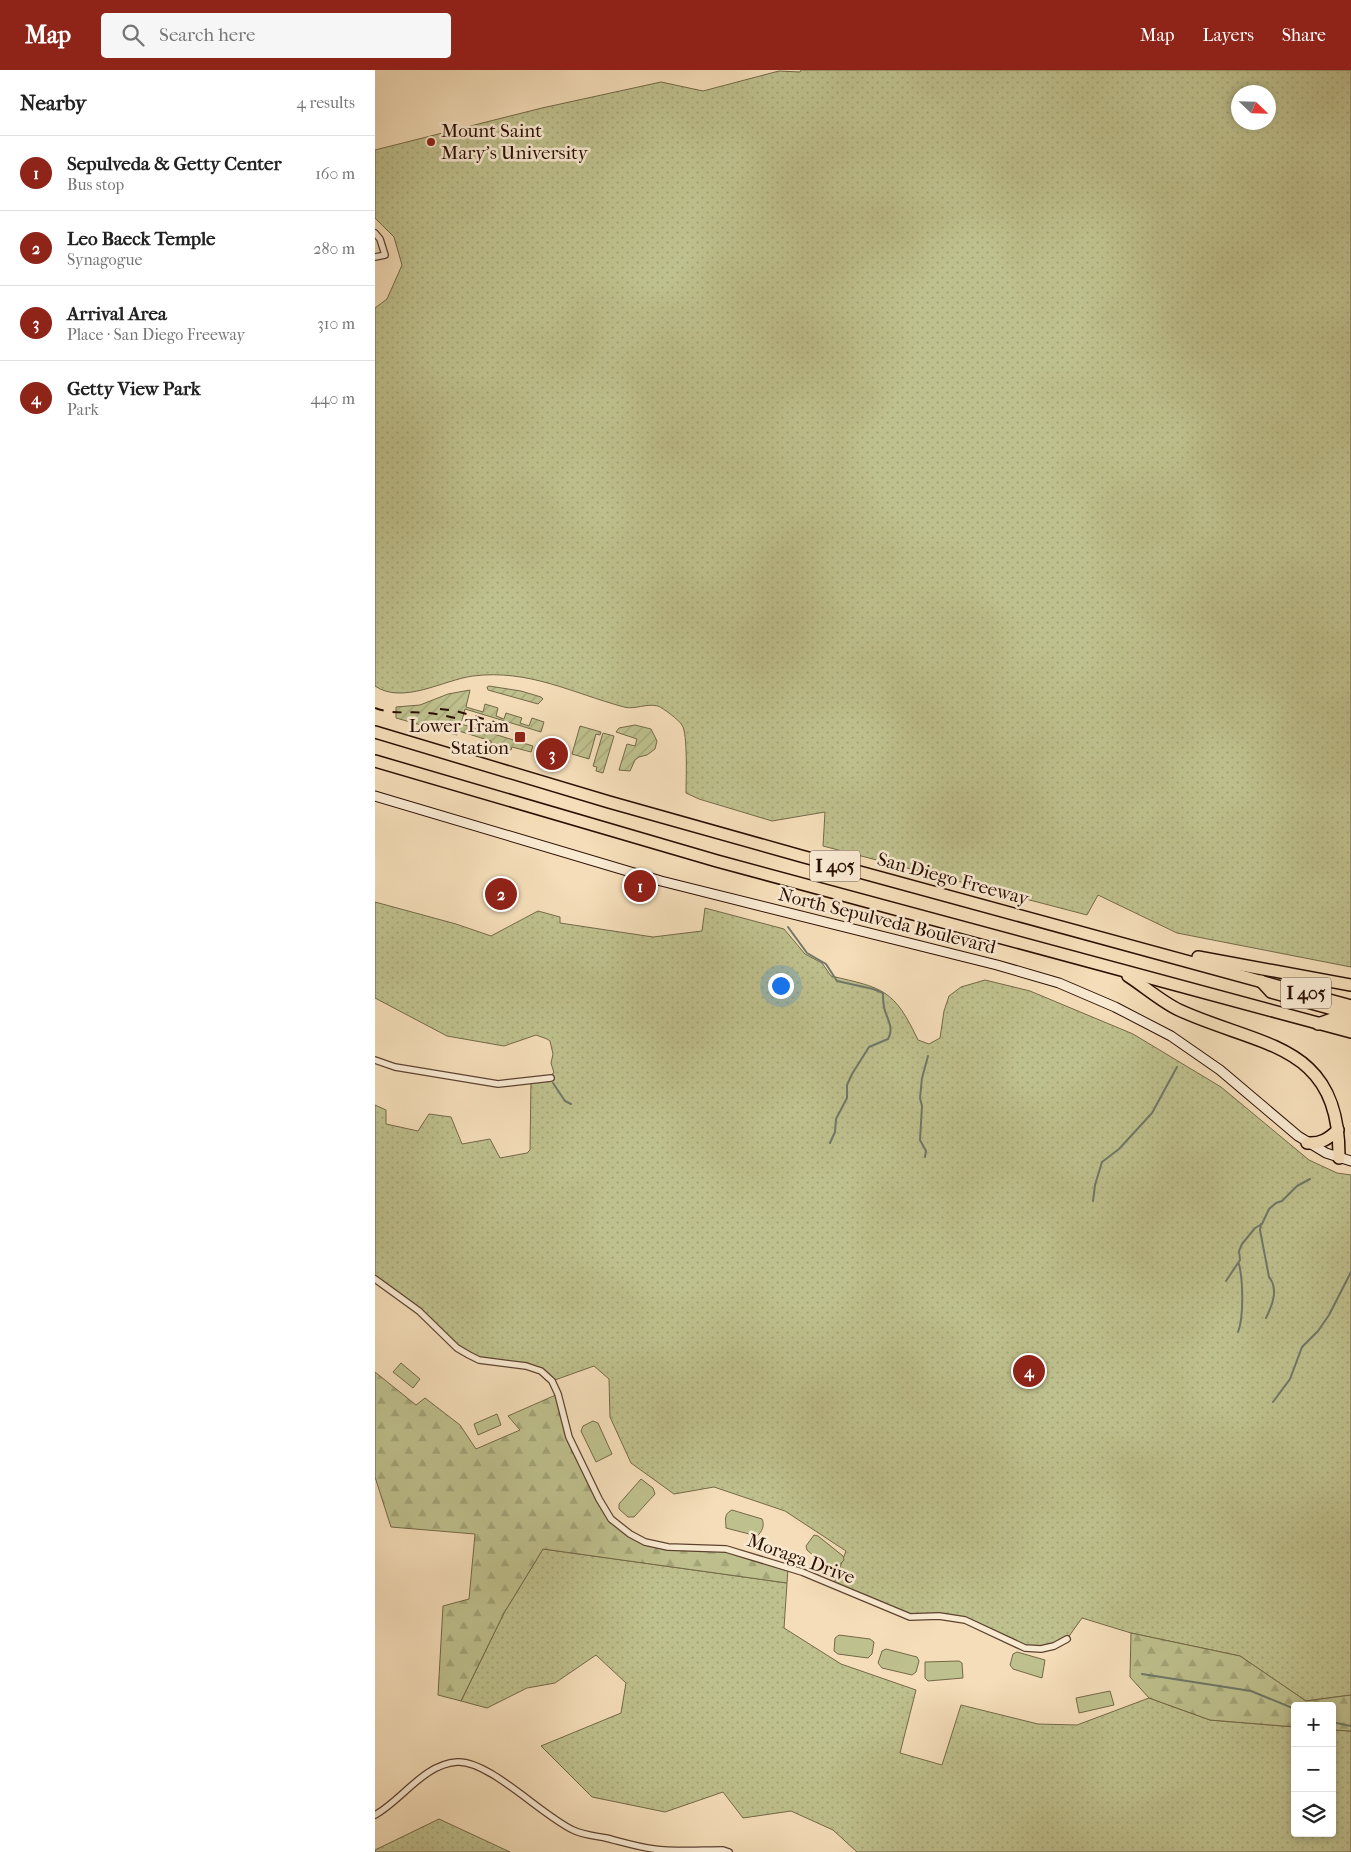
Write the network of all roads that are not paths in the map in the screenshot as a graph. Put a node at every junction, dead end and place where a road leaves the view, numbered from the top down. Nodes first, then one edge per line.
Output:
1 (375, 233) edge
2 (375, 257) edge
3 (375, 732) edge
4 (375, 761) edge
5 (375, 796) edge
6 (1119, 942) junction
7 (1119, 970) junction
8 (1261, 981) junction
9 (1351, 985) edge
10 (1351, 1006) edge
11 (1351, 1014) edge
12 (1351, 1023) edge
13 (1318, 1024) junction
14 (1351, 1032) edge
15 (375, 1060) edge
16 (551, 1078) dead end
17 (1338, 1130) junction
18 (1307, 1143) junction
19 (1339, 1158) junction
20 (1351, 1162) edge
21 (375, 1279) edge
22 (1067, 1639) dead end
23 (375, 1815) edge
24 (729, 1852) edge

1 - 2 street
3 - 6 highway, San Diego Freeway / I 405
4 - 7 highway, I 405
5 - 18 main road, North Sepulveda Boulevard
6 - 8 highway, San Diego Freeway / I 405
6 - 9 highway
7 - 13 highway, I 405
7 - 17 highway
8 - 10 highway, San Diego Freeway / I 405
8 - 11 highway
12 - 13 highway
13 - 14 highway, I 405
15 - 16 street
17 - 18 highway
17 - 19 highway
18 - 19 main road, North Sepulveda Boulevard
19 - 20 main road, North Sepulveda Boulevard
21 - 22 street, Moraga Drive
23 - 24 street

